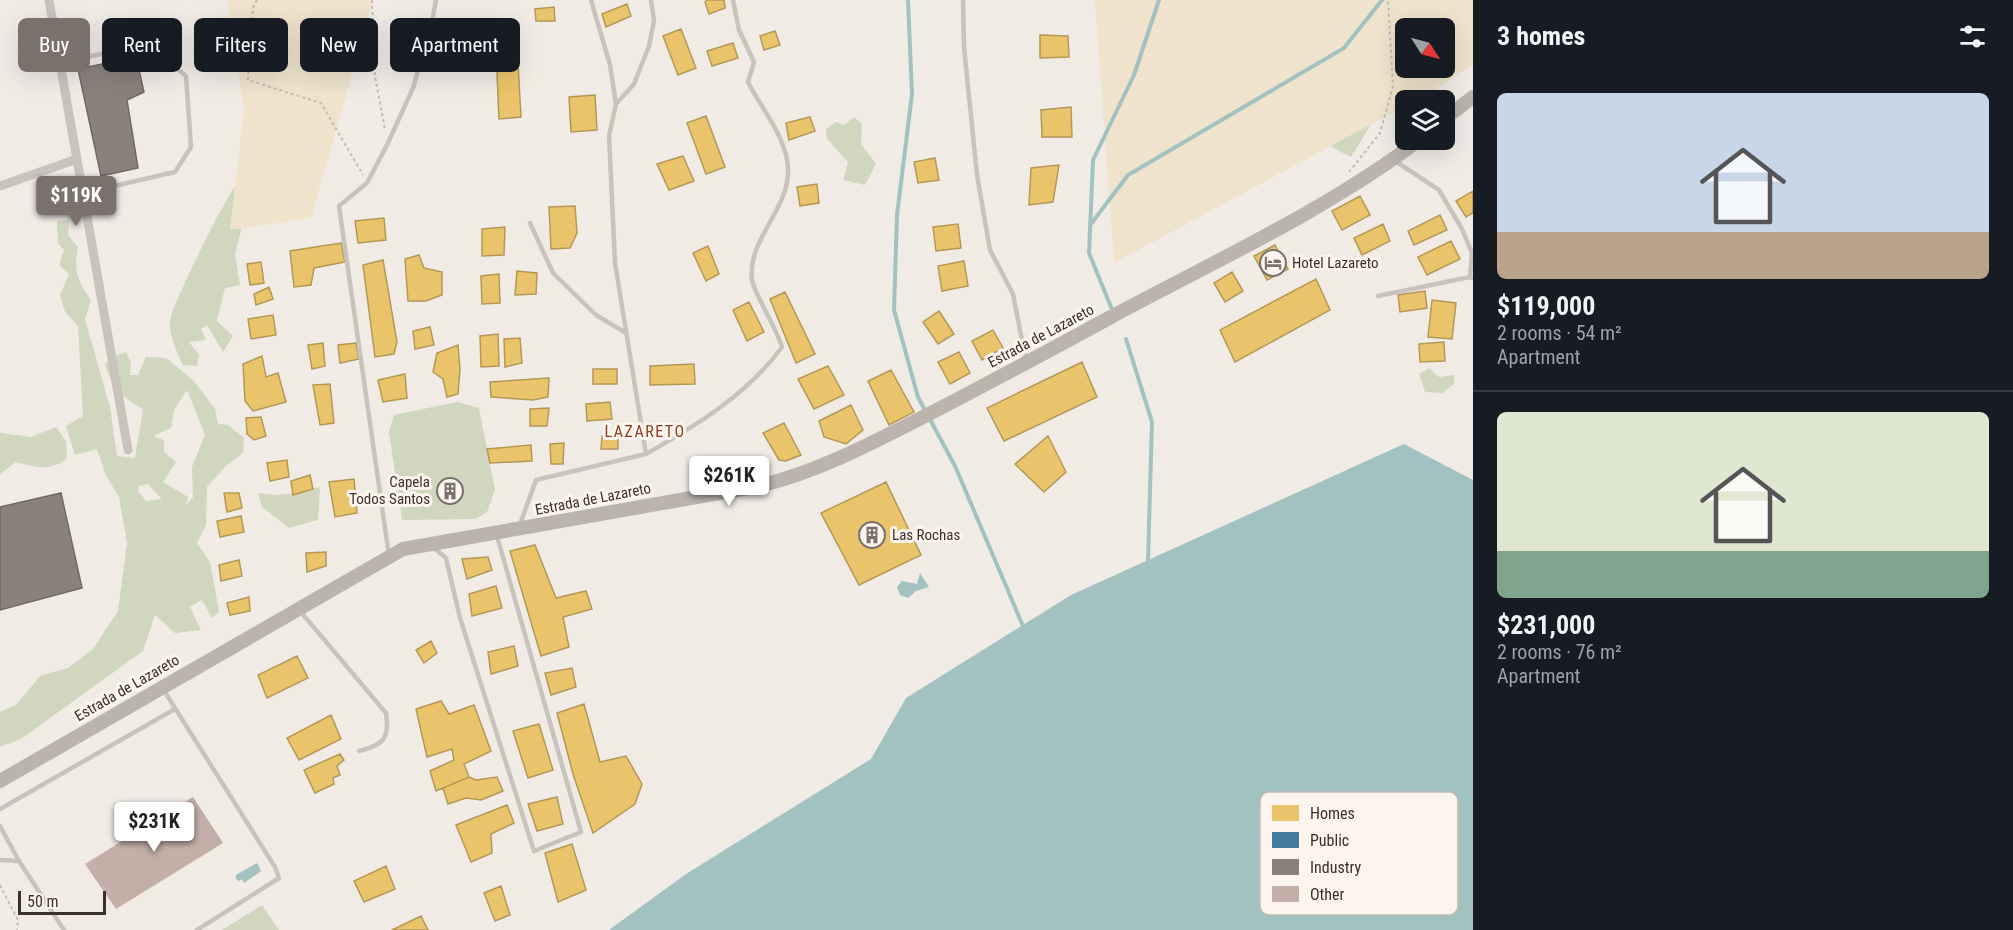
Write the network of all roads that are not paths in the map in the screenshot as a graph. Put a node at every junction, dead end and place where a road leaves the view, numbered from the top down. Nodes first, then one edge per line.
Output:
1 (49, 0) edge
2 (436, 0) edge
3 (591, 0) edge
4 (651, 0) edge
5 (733, 0) edge
6 (963, 0) edge
7 (52, 18) edge
8 (90, 56) edge
9 (62, 72) edge
10 (1473, 97) edge
11 (616, 104) junction
12 (1455, 111) edge
13 (1405, 150) edge
14 (77, 159) junction
15 (1393, 159) junction
16 (0, 186) edge
17 (83, 193) junction
18 (530, 223) dead end
19 (1471, 278) edge
20 (1378, 296) dead end
21 (626, 333) junction
22 (1027, 363) junction
23 (128, 450) dead end
24 (646, 454) junction
25 (518, 530) junction
26 (496, 533) junction
27 (426, 545) junction
28 (389, 556) junction
29 (298, 608) junction
30 (161, 687) junction
31 (175, 709) junction
32 (359, 751) dead end
33 (0, 781) edge
34 (0, 809) edge
35 (0, 826) edge
36 (0, 860) edge
37 (19, 861) junction
38 (64, 930) edge
39 (197, 930) edge

1 - 7 street
2 - 28 lane
3 - 11 lane
4 - 11 lane
5 - 24 lane
6 - 22 lane
8 - 17 lane
9 - 14 street
10 - 12 street
11 - 21 lane
13 - 15 street, Estrada de Lazareto
14 - 16 street
14 - 17 street
15 - 19 lane
15 - 22 street, Estrada de Lazareto
17 - 23 street
18 - 21 lane
19 - 20 lane
21 - 24 lane
22 - 25 street, Estrada de Lazareto
24 - 25 lane
25 - 26 street, Estrada de Lazareto
26 - 27 street, Estrada de Lazareto
26 - 27 lane
27 - 28 street, Estrada de Lazareto
28 - 29 street, Estrada de Lazareto
29 - 30 street, Estrada de Lazareto
29 - 32 lane
30 - 31 lane
30 - 33 street, Estrada de Lazareto
31 - 34 lane
31 - 39 lane
35 - 37 lane
36 - 37 lane
37 - 38 lane

